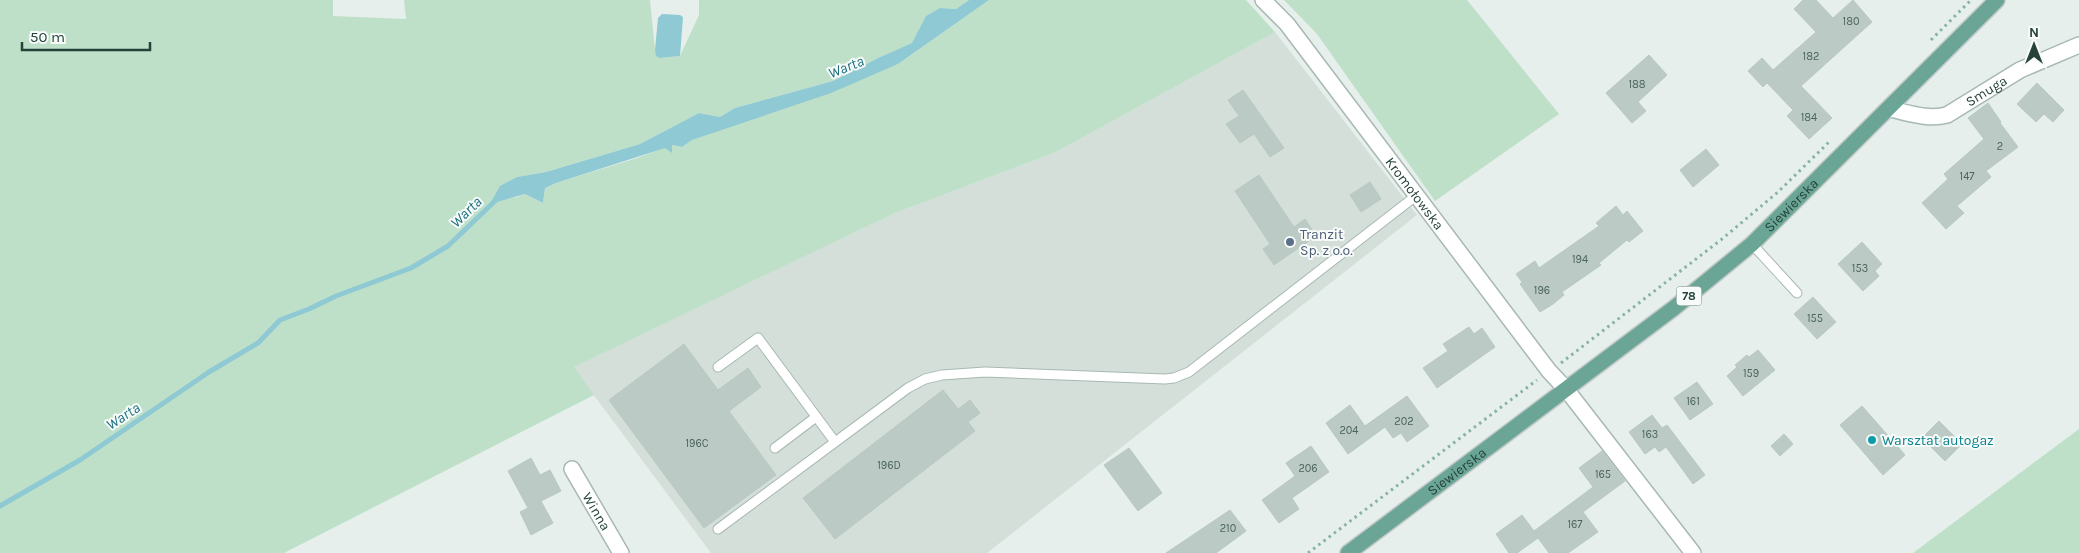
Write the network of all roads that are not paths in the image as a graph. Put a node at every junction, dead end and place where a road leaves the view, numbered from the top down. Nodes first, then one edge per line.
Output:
1 (1263, 0) edge
2 (1997, 0) edge
3 (2079, 45) edge
4 (1890, 109) junction
5 (1416, 196) junction
6 (1752, 244) junction
7 (1797, 293) dead end
8 (718, 367) dead end
9 (1566, 390) junction
10 (816, 417) junction
11 (834, 442) junction
12 (775, 448) dead end
13 (572, 468) dead end
14 (718, 529) dead end
15 (621, 553) edge
16 (1348, 553) edge
17 (1693, 553) edge

1 - 5 street, Kromołowska
2 - 4 main road, Siewierska / 78
3 - 4 street, Smuga
4 - 6 main road, Siewierska / 78
5 - 9 street, Kromołowska
5 - 11 lane
6 - 7 lane
6 - 9 main road, Siewierska / 78
8 - 10 lane
9 - 16 main road, Siewierska / 78
9 - 17 street
10 - 11 lane
10 - 12 lane
11 - 14 lane
13 - 15 street, Winna

